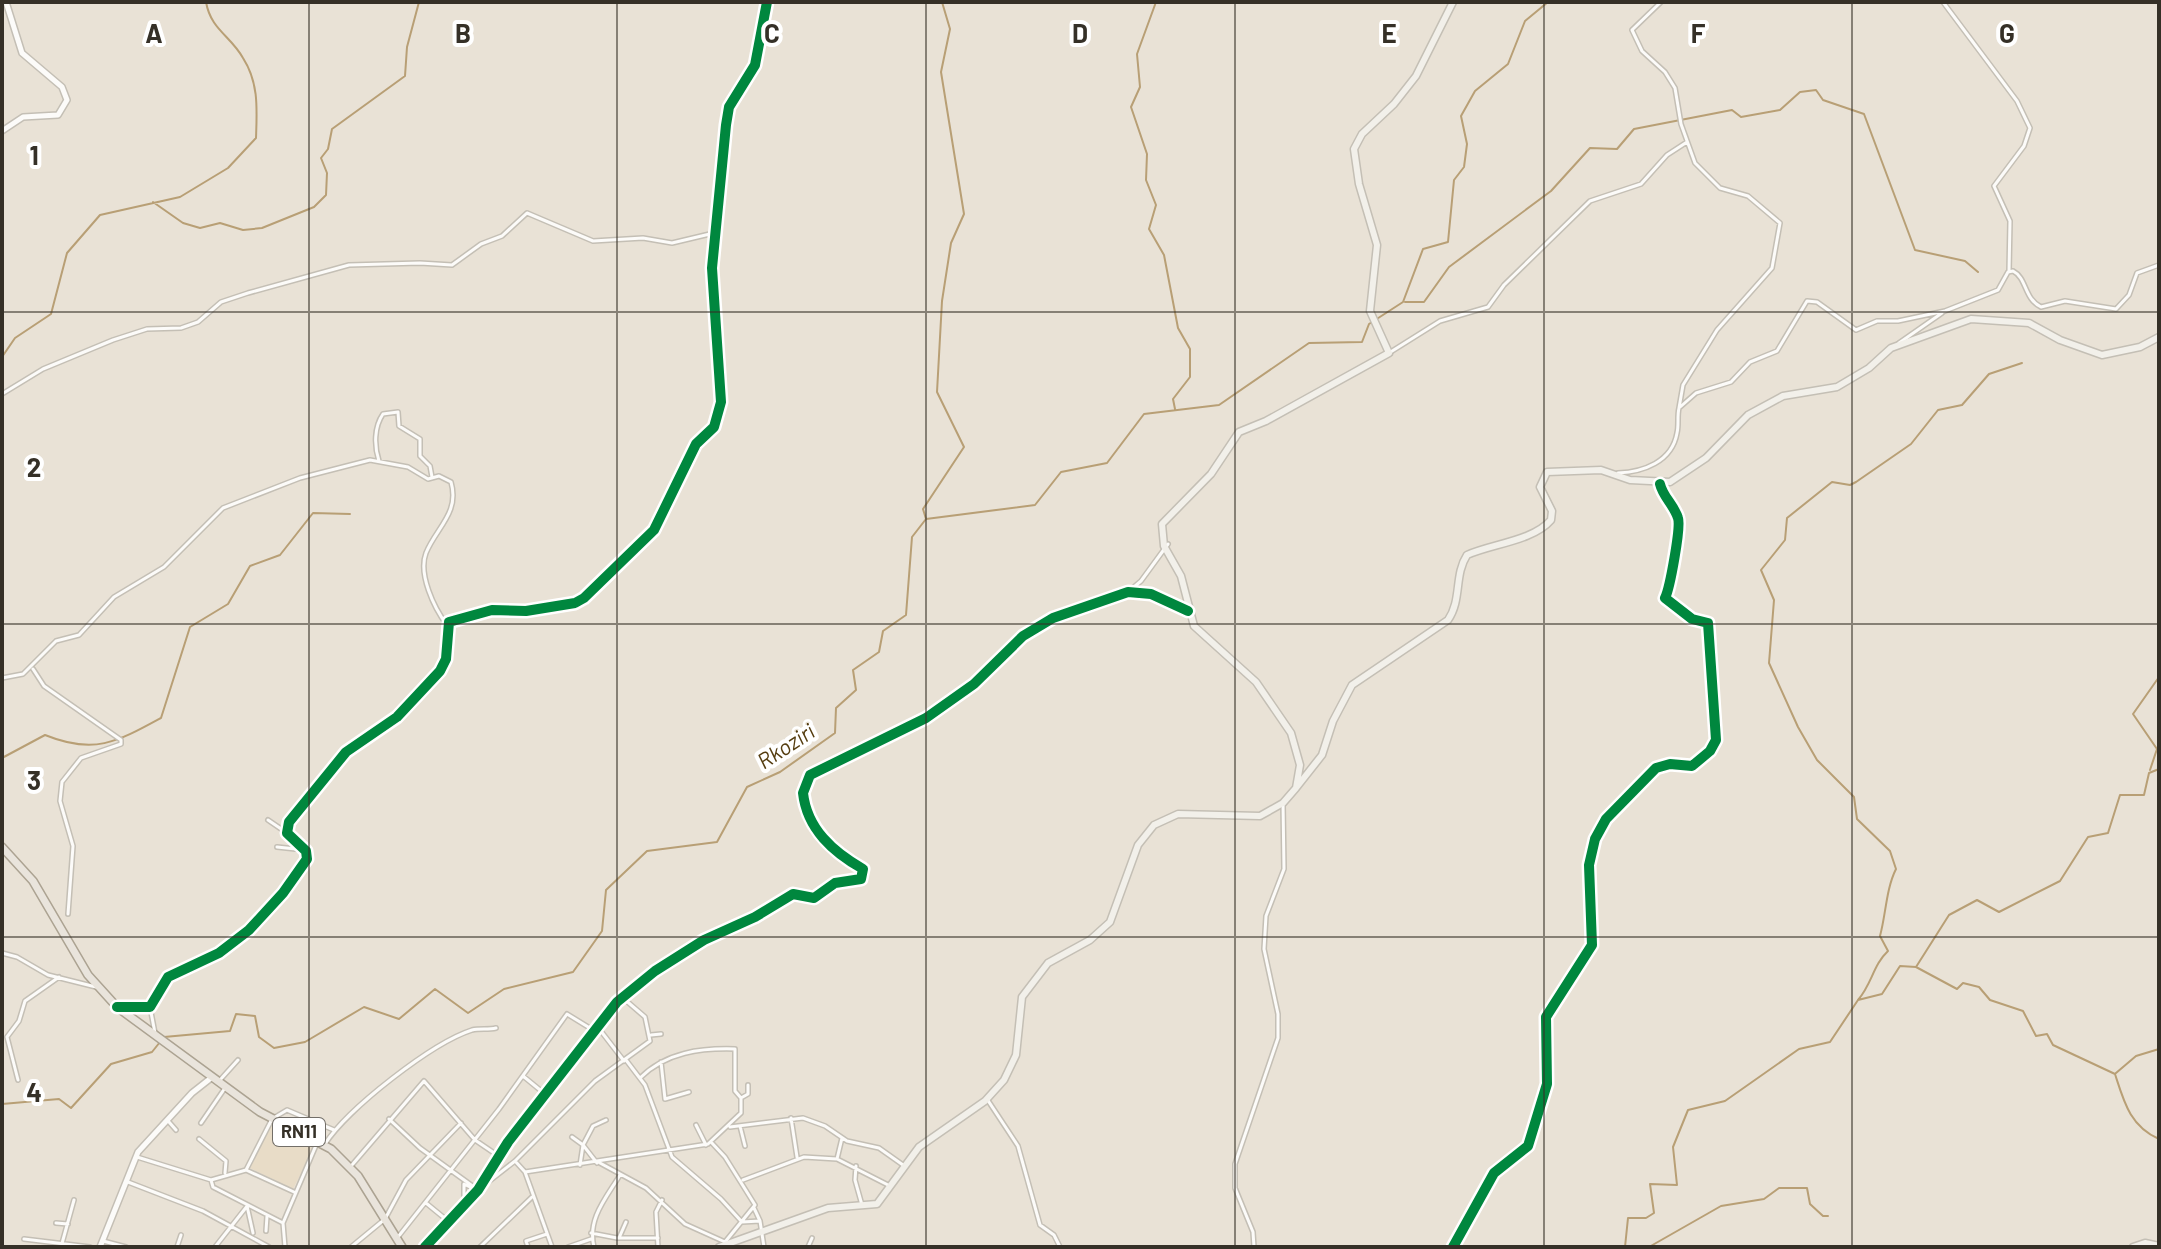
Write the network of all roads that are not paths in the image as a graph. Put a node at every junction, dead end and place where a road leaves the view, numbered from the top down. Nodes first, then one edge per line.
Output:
1 (6, 2) edge
2 (767, 2) edge
3 (1453, 2) edge
4 (1661, 2) edge
5 (1943, 2) edge
6 (2, 131) edge
7 (1687, 142) junction
8 (716, 232) junction
9 (2159, 265) edge
10 (2009, 272) junction
11 (1945, 311) junction
12 (2159, 337) edge
13 (1897, 346) junction
14 (1389, 353) junction
15 (2, 394) edge
16 (1679, 408) junction
17 (379, 461) junction
18 (1618, 473) junction
19 (432, 479) junction
20 (1660, 484) junction
21 (1166, 545) junction
22 (1128, 592) junction
23 (1188, 611) junction
24 (447, 625) junction
25 (32, 668) junction
26 (2, 678) edge
27 (1296, 788) junction
28 (1283, 803) junction
29 (268, 820) dead end
30 (287, 833) junction
31 (2, 847) edge
32 (277, 847) dead end
33 (305, 850) junction
34 (68, 914) dead end
35 (2, 953) edge
36 (59, 977) junction
37 (99, 989) junction
38 (623, 998) junction
39 (117, 1007) junction
40 (150, 1007) junction
41 (496, 1028) dead end
42 (595, 1028) junction
43 (661, 1034) dead end
44 (651, 1035) junction
45 (161, 1041) junction
46 (238, 1060) dead end
47 (625, 1060) junction
48 (661, 1062) junction
49 (523, 1076) junction
50 (640, 1078) junction
51 (18, 1080) dead end
52 (214, 1080) junction
53 (748, 1085) dead end
54 (225, 1088) junction
55 (689, 1092) dead end
56 (545, 1094) junction
57 (741, 1098) junction
58 (987, 1099) junction
59 (791, 1118) junction
60 (272, 1119) junction
61 (389, 1119) junction
62 (606, 1120) dead end
63 (169, 1122) junction
64 (201, 1123) dead end
65 (462, 1123) junction
66 (696, 1125) dead end
67 (740, 1126) junction
68 (730, 1127) junction
69 (176, 1130) dead end
70 (334, 1130) junction
71 (572, 1137) dead end
72 (842, 1138) junction
73 (199, 1139) dead end
74 (475, 1140) junction
75 (711, 1142) junction
76 (321, 1143) junction
77 (583, 1145) junction
78 (706, 1145) junction
79 (745, 1146) dead end
80 (668, 1149) junction
81 (429, 1153) junction
82 (136, 1156) junction
83 (500, 1157) junction
84 (797, 1159) junction
85 (837, 1159) junction
86 (515, 1161) junction
87 (599, 1163) junction
88 (580, 1165) junction
89 (903, 1165) junction
90 (350, 1166) junction
91 (856, 1166) junction
92 (246, 1170) junction
93 (452, 1171) junction
94 (525, 1172) junction
95 (225, 1173) junction
96 (620, 1175) junction
97 (211, 1180) junction
98 (742, 1181) junction
99 (127, 1182) junction
100 (890, 1186) junction
101 (478, 1190) junction
102 (294, 1192) junction
103 (534, 1196) junction
104 (74, 1200) dead end
105 (662, 1200) junction
106 (426, 1203) junction
107 (247, 1206) junction
108 (862, 1207) junction
109 (754, 1208) junction
110 (267, 1216) junction
111 (385, 1219) junction
112 (449, 1221) junction
113 (760, 1221) junction
114 (626, 1222) dead end
115 (742, 1222) junction
116 (56, 1223) dead end
117 (283, 1223) junction
118 (68, 1224) junction
119 (231, 1226) junction
120 (266, 1231) dead end
121 (762, 1231) junction
122 (253, 1233) dead end
123 (591, 1233) junction
124 (547, 1234) junction
125 (181, 1235) dead end
126 (619, 1238) junction
127 (658, 1238) junction
128 (812, 1238) dead end
129 (24, 1239) dead end
130 (592, 1239) junction
131 (102, 1244) edge
132 (722, 1244) edge
133 (400, 1245) edge
134 (61, 1246) edge
135 (2159, 1246) edge
136 (90, 1247) edge
137 (126, 1247) edge
138 (177, 1247) edge
139 (215, 1247) edge
140 (269, 1247) edge
141 (285, 1247) edge
142 (351, 1247) edge
143 (425, 1247) edge
144 (480, 1247) edge
145 (528, 1247) edge
146 (552, 1247) edge
147 (568, 1247) edge
148 (594, 1247) edge
149 (658, 1247) edge
150 (764, 1247) edge
151 (808, 1247) edge
152 (1060, 1247) edge
153 (1254, 1247) edge
154 (1453, 1247) edge
155 (2133, 1247) edge

1 - 6 street
2 - 8 street
3 - 14 main road
4 - 7 street
5 - 10 street
7 - 14 street
7 - 16 street
8 - 15 street
8 - 24 street
9 - 10 street
10 - 11 street
11 - 13 street
11 - 16 street
12 - 13 main road
13 - 20 main road
14 - 21 main road
16 - 18 street
17 - 19 street
17 - 19 street
17 - 25 street
18 - 20 main road
18 - 27 main road
19 - 24 street
20 - 154 street
21 - 22 street
21 - 23 main road
22 - 23 street
22 - 38 street
23 - 27 main road
24 - 30 street
25 - 26 street
25 - 34 street
27 - 28 main road
28 - 58 main road
28 - 153 street
29 - 30 street
30 - 33 street
31 - 37 main road, RN11
32 - 33 street
33 - 40 street
35 - 36 street
36 - 37 street
36 - 51 street
37 - 39 main road, RN11
38 - 42 street
38 - 44 street
39 - 40 street
39 - 45 main road, RN11
40 - 45 street
41 - 70 street
42 - 47 street
42 - 49 street
42 - 56 street
43 - 44 street
44 - 47 street
45 - 52 main road, RN11
46 - 52 street
47 - 50 street
47 - 86 street
48 - 50 street
48 - 55 street
48 - 57 street
49 - 56 street
49 - 74 street
50 - 80 street
52 - 54 main road, RN11
52 - 63 street
53 - 57 street
54 - 60 main road, RN11
54 - 64 street
56 - 83 street
57 - 68 street
58 - 89 main road
58 - 152 street
59 - 67 street
59 - 72 street
59 - 84 street
60 - 70 street
60 - 76 main road, RN11
60 - 92 street
61 - 65 street
61 - 81 street
61 - 90 street
62 - 77 street
63 - 69 street
63 - 82 street
65 - 74 street
65 - 81 street
66 - 78 street
67 - 68 street
67 - 79 street
68 - 75 street
70 - 76 street
71 - 77 street
72 - 85 street
72 - 89 street
73 - 95 street
74 - 83 street
74 - 93 street
75 - 78 street
75 - 98 street
76 - 90 main road, RN11
76 - 102 street
77 - 87 street
77 - 88 street
78 - 80 street
80 - 87 street
80 - 115 street
81 - 93 street
81 - 111 street
82 - 97 street
82 - 99 street
83 - 101 street
84 - 85 street
84 - 98 street
85 - 91 street
86 - 94 street
86 - 101 street
87 - 88 street
87 - 96 street
88 - 94 street
89 - 100 main road
90 - 111 main road, RN11
91 - 100 street
91 - 108 street
92 - 95 street
92 - 102 street
93 - 101 street
93 - 106 street
94 - 103 street
95 - 97 street
96 - 105 street
96 - 123 street
97 - 107 street
98 - 109 street
99 - 119 street
99 - 131 street
100 - 108 main road
101 - 112 street
102 - 117 street
103 - 124 street
103 - 144 street
104 - 118 street
105 - 127 street
105 - 132 street
106 - 112 street
106 - 133 street
107 - 110 street
107 - 119 street
107 - 122 street
108 - 121 main road
109 - 113 street
109 - 115 street
110 - 117 street
110 - 120 street
111 - 133 main road, RN11
111 - 142 street
112 - 143 street
113 - 115 street
113 - 121 street
114 - 126 street
115 - 132 street
116 - 118 street
117 - 141 street
118 - 134 street
119 - 139 street
119 - 140 street
121 - 132 main road
121 - 150 street
123 - 126 street
123 - 130 street
124 - 145 street
124 - 146 street
125 - 138 street
126 - 127 street
127 - 149 street
128 - 151 street
129 - 134 street
130 - 147 street
130 - 148 street
131 - 137 street
134 - 136 street
135 - 155 main road

